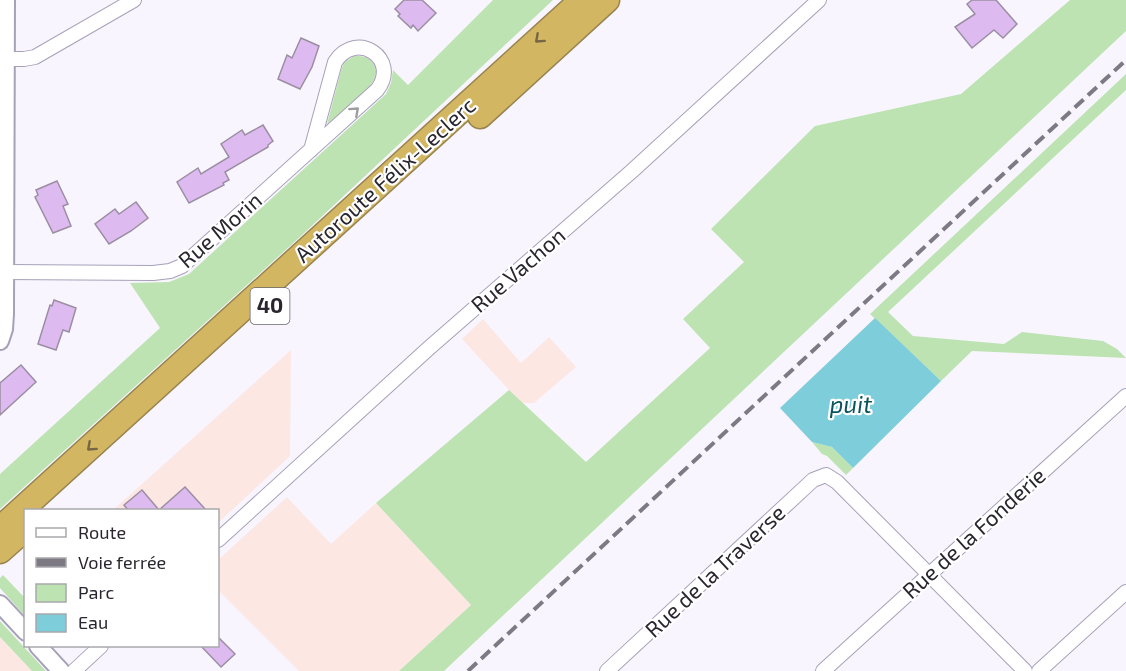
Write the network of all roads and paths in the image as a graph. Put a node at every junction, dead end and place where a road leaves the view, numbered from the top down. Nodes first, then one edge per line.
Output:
1 (6, 0) edge
2 (134, 0) edge
3 (582, 0) edge
4 (608, 0) edge
5 (819, 0) edge
6 (6, 59) junction
7 (311, 150) junction
8 (5, 272) junction
9 (0, 341) edge
10 (1126, 396) edge
11 (46, 509) edge
12 (0, 529) edge
13 (24, 530) edge
14 (219, 539) edge
15 (0, 551) edge
16 (929, 574) junction
17 (1126, 592) edge
18 (0, 604) edge
19 (24, 630) edge
20 (40, 647) edge
21 (99, 647) edge
22 (61, 671) edge
23 (74, 671) edge
24 (607, 671) edge
25 (823, 671) edge
26 (1025, 671) edge
27 (1039, 671) edge

1 - 6 street
2 - 6 street
3 -> 12 highway, Autoroute Félix-Leclerc / 40
4 - 11 highway, Autoroute Félix-Leclerc / 40
5 - 14 street, Rue Vachon
6 - 8 street
7 -> 7 street, Rue Morin
7 - 8 street, Rue Morin
8 - 9 street
10 - 16 street, Rue de la Fonderie
13 - 15 highway
16 - 24 street, Rue de la Traverse
16 - 25 street, Rue de la Fonderie
16 - 26 street
17 - 27 street
18 - 19 street
20 - 22 street
21 - 23 street

